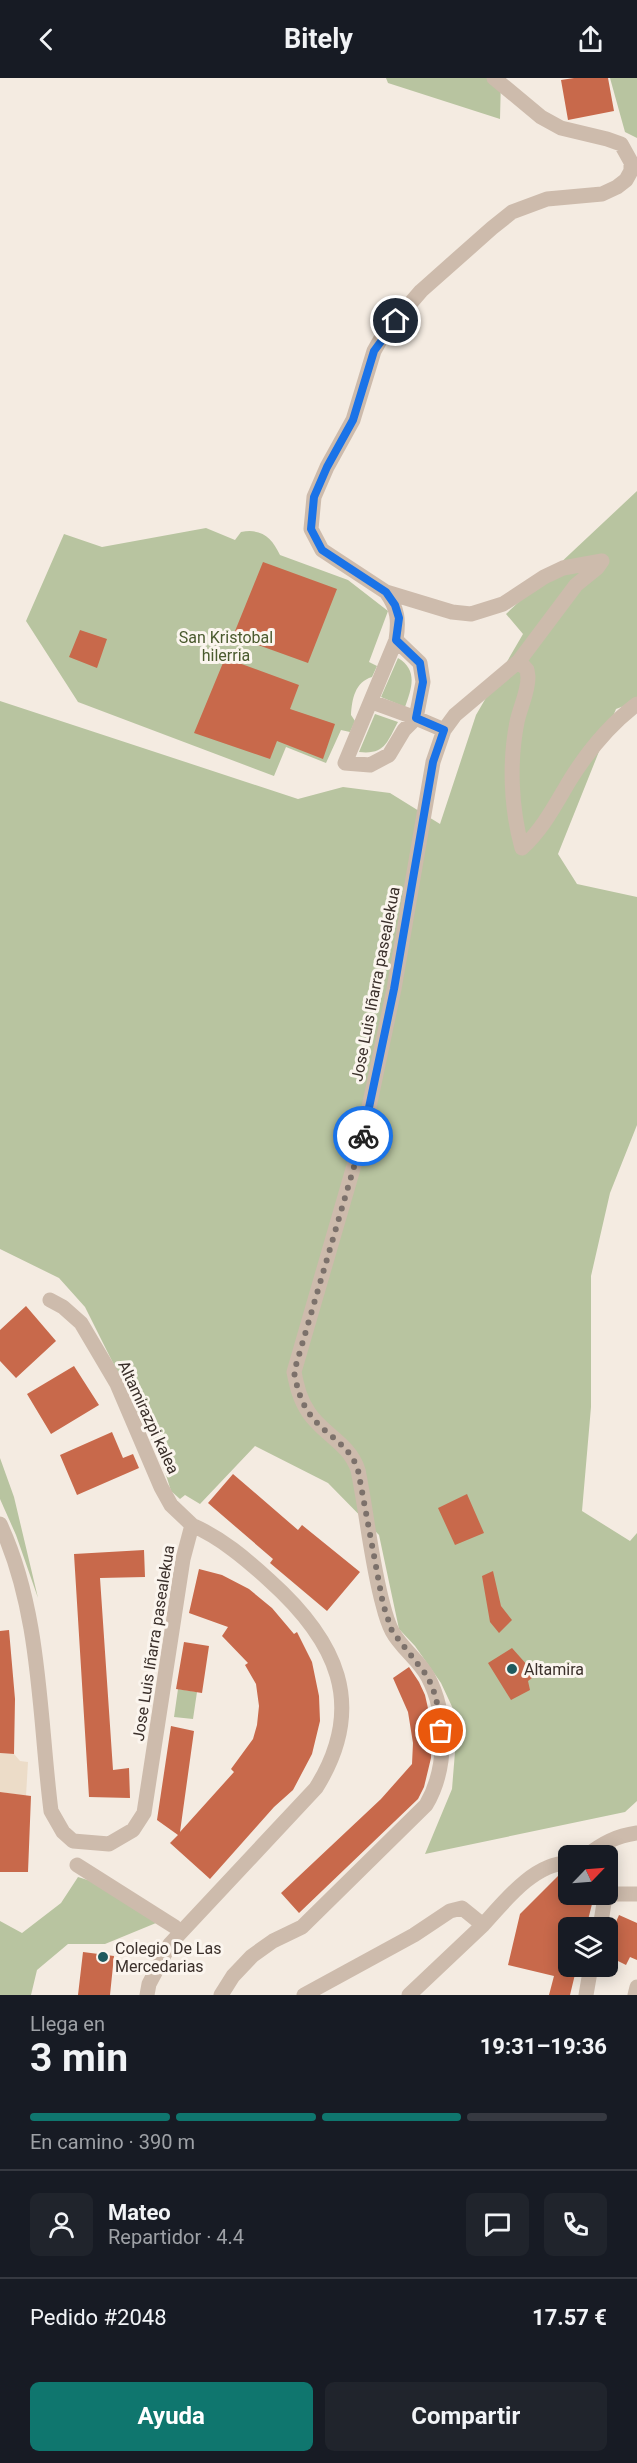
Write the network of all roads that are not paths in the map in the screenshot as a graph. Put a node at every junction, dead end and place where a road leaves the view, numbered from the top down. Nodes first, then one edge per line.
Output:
1 (494, 78) edge
2 (386, 592) junction
3 (396, 640) junction
4 (519, 661) junction
5 (372, 702) junction
6 (637, 704) edge
7 (416, 718) junction
8 (637, 718) edge
9 (444, 730) junction
10 (602, 736) junction
11 (50, 1300) dead end
12 (0, 1524) edge
13 (192, 1525) junction
14 (637, 1833) edge
15 (600, 1845) edge
16 (558, 1863) edge
17 (77, 1865) dead end
18 (618, 1894) edge
19 (637, 1894) edge
20 (483, 1925) junction
21 (175, 1927) dead end
22 (589, 1977) edge
23 (637, 1987) edge
24 (147, 1995) edge
25 (220, 1995) edge
26 (304, 1995) edge
27 (410, 1995) edge
28 (586, 1995) edge
29 (635, 1995) edge

1 - 2 street
2 - 3 street
2 - 4 street
3 - 5 street
3 - 7 street
4 - 9 street
4 - 10 street
5 - 7 street
5 - 7 street
6 - 10 street
7 - 9 street
8 - 10 street
9 - 25 street, Jose Luis Iñarra pasealekua
11 - 13 street, Altamirazpi kalea
12 - 13 street, Jose Luis Iñarra pasealekua
13 - 24 street
14 - 15 street
16 - 20 street
17 - 21 street
18 - 19 street
20 - 26 street
20 - 27 street
22 - 28 street
23 - 29 street

